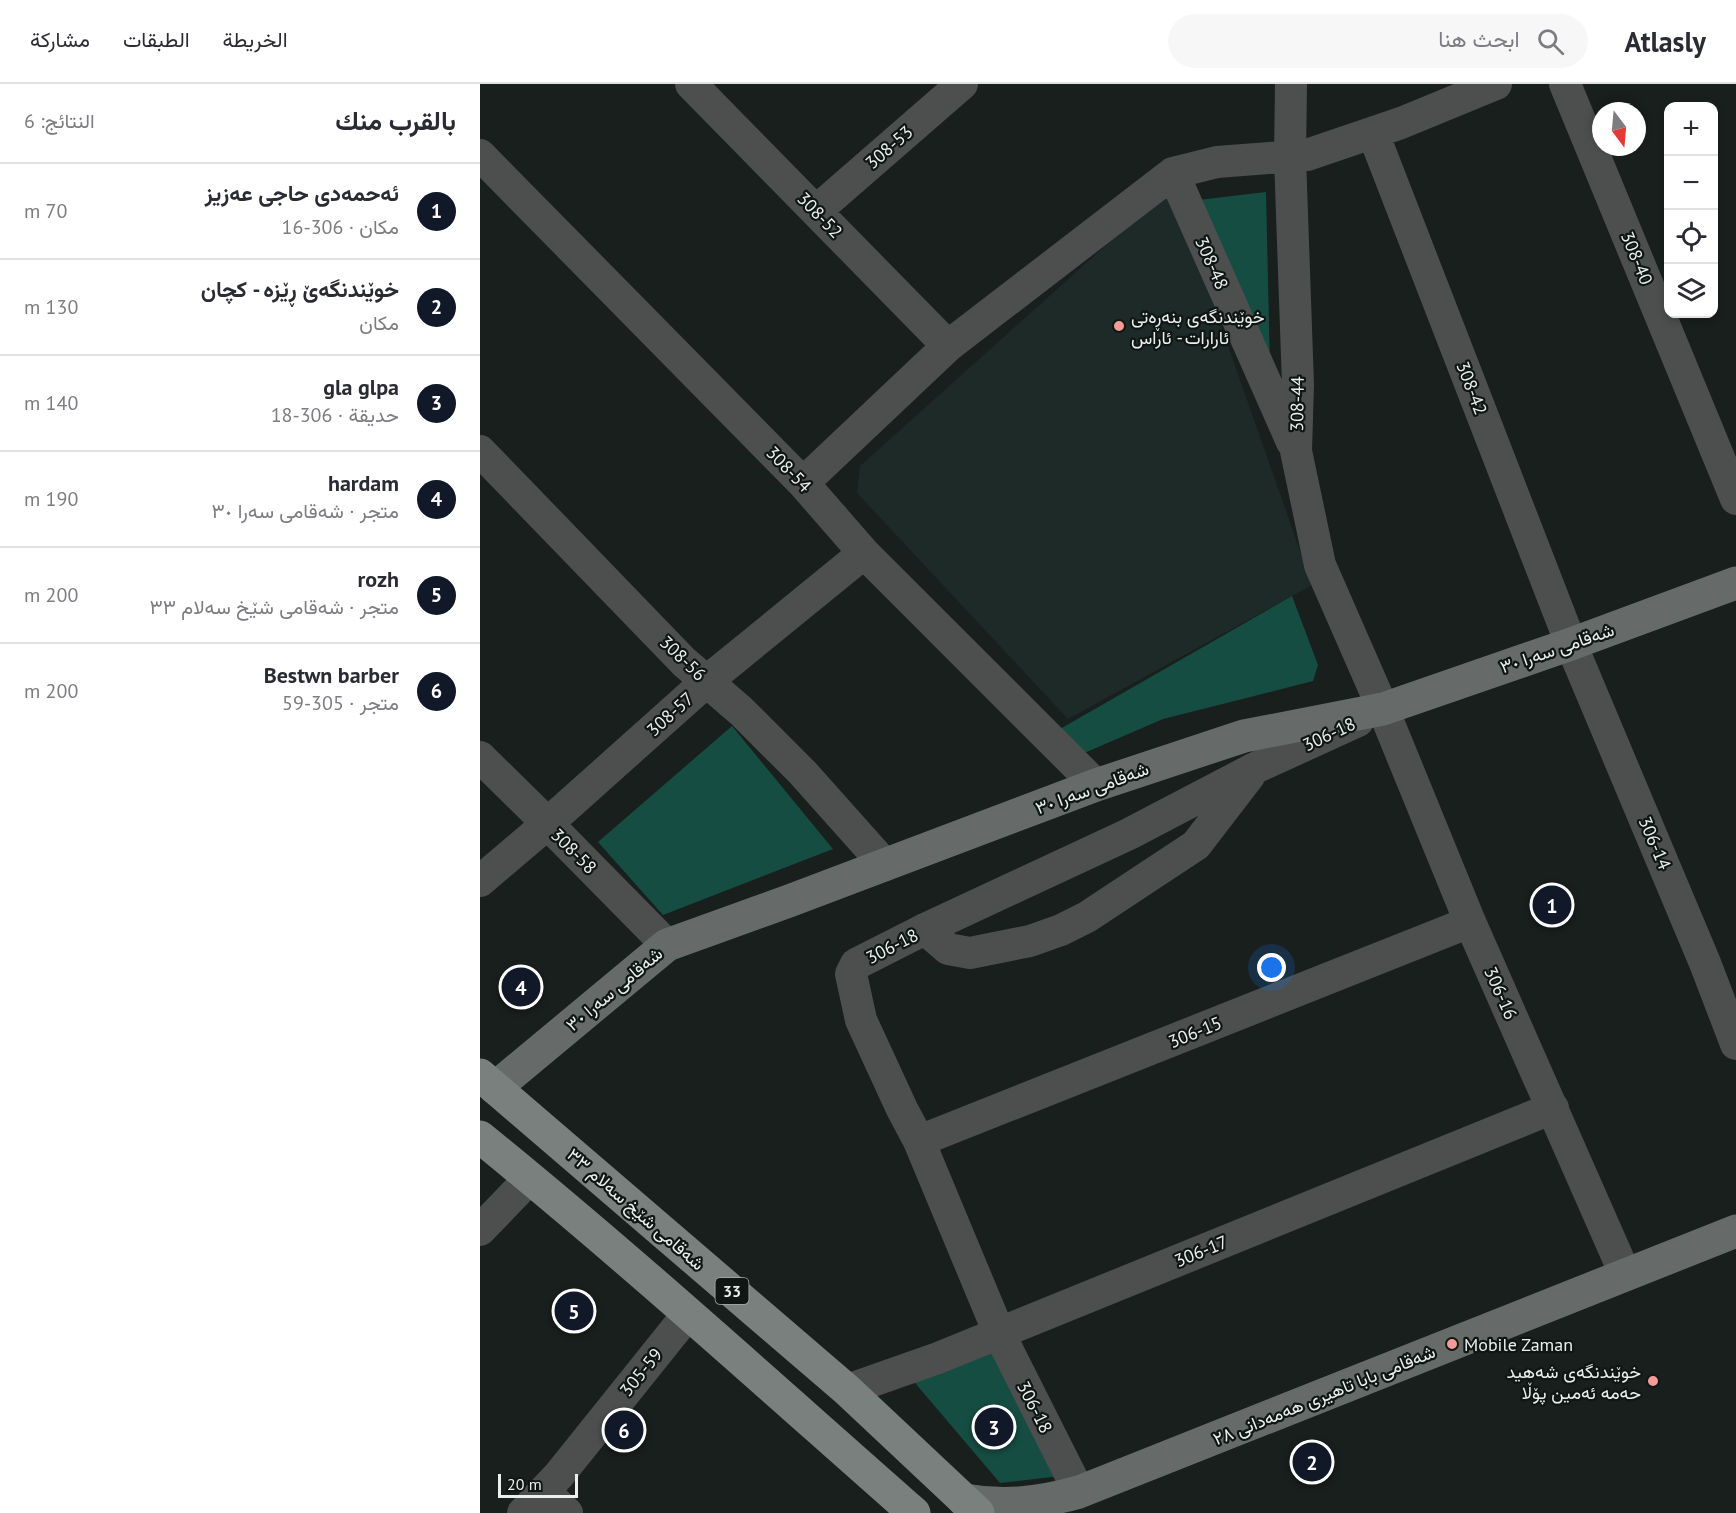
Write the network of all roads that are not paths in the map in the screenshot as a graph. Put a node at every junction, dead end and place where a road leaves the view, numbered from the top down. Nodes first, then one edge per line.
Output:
1 (691, 84) edge
2 (962, 84) edge
3 (1291, 84) edge
4 (1496, 84) edge
5 (1565, 84) edge
6 (1373, 133) junction
7 (480, 155) edge
8 (1290, 157) junction
9 (1173, 172) junction
10 (816, 211) junction
11 (948, 346) junction
12 (480, 451) edge
13 (1296, 451) junction
14 (803, 483) junction
15 (1736, 499) edge
16 (864, 553) junction
17 (1736, 583) edge
18 (1571, 644) junction
19 (707, 681) junction
20 (1383, 709) junction
21 (480, 757) edge
22 (1255, 768) junction
23 (1096, 785) junction
24 (547, 824) junction
25 (885, 865) junction
26 (480, 881) edge
27 (1470, 922) junction
28 (925, 929) junction
29 (667, 945) junction
30 (1736, 1044) edge
31 (488, 1082) edge
32 (1553, 1108) junction
33 (480, 1137) edge
34 (919, 1142) junction
35 (530, 1178) junction
36 (480, 1230) edge
37 (1736, 1231) edge
38 (1625, 1274) junction
39 (688, 1314) junction
40 (999, 1333) junction
41 (817, 1364) junction
42 (847, 1390) junction
43 (782, 1396) junction
44 (871, 1413) junction
45 (840, 1448) junction
46 (533, 1502) edge
47 (1072, 1503) edge
48 (971, 1507) edge
49 (567, 1513) edge
50 (914, 1513) edge

1 - 10 street, 308-52
2 - 10 street, 308-53
3 - 8 street, 308-44
4 - 6 street
5 - 15 street, 308-40
6 - 8 street
6 - 18 street, 308-42
7 - 14 street, 308-54
8 - 9 street
8 - 13 street, 308-44
9 - 11 street
9 - 13 street, 308-48
10 - 11 street, 308-52
11 - 14 street
12 - 19 street, 308-56
13 - 20 street, 308-44
14 - 16 street, 308-54
16 - 19 street, 308-57
16 - 23 street, 308-54
17 - 18 street, شەقامی سەرا ٣٠
18 - 20 street, شەقامی سەرا ٣٠
18 - 30 street, 306-14
19 - 24 street, 308-57
19 - 25 street, 308-56
20 - 22 street, 306-18
20 - 23 street, شەقامی سەرا ٣٠
20 - 27 street, 306-16
21 - 24 street, 308-58
22 - 28 street, 306-18
22 - 28 street
23 - 25 street, شەقامی سەرا ٣٠
24 - 26 street, 308-57
24 - 29 street, 308-58
25 - 29 street, شەقامی سەرا ٣٠
27 - 32 street, 306-16
27 - 34 street, 306-15
28 - 34 street, 306-18
29 - 31 street, شەقامی سەرا ٣٠
31 - 41 main road, شەقامی شێخ سەلام ٣٣ / 33
32 - 38 street, 306-16
32 - 40 street, 306-17
33 - 35 main road, 33
34 - 40 street, 306-18
35 - 36 street
35 - 39 main road, 33
37 - 38 street, شەقامی بابا تاهیری هەمەدانی ٢٨
38 - 47 street, شەقامی بابا تاهیری هەمەدانی ٢٨
39 - 43 main road, 33
39 - 46 street, 305-59
40 - 42 street, 306-17
40 - 47 street, 306-18
41 - 42 main road, شەقامی شێخ سەلام ٣٣ / 33
41 - 43 main road
42 - 44 main road, شەقامی شێخ سەلام ٣٣ / 33
43 - 45 main road, 33
44 - 45 main road
44 - 48 main road, شەقامی شێخ سەلام ٣٣ / 33
45 - 50 main road, 33
46 - 49 street
47 - 48 street, شەقامی بابا تاهیری هەمەدانی ٢٨

